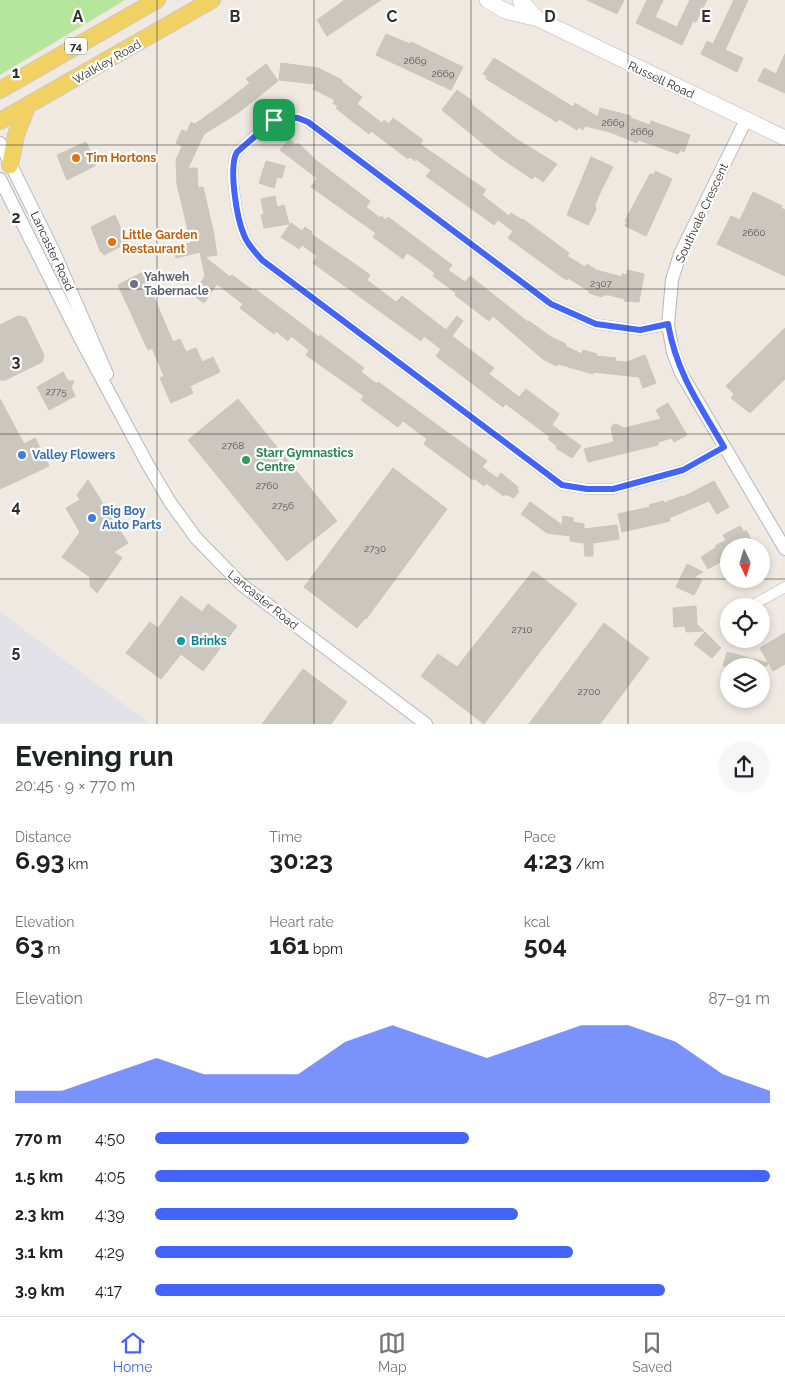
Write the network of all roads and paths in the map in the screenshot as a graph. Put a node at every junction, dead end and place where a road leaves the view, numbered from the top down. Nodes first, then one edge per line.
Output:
1 (157, 0) edge
2 (212, 0) edge
3 (487, 0) edge
4 (520, 0) edge
5 (538, 19) junction
6 (0, 90) edge
7 (27, 107) junction
8 (746, 120) junction
9 (0, 122) edge
10 (785, 138) edge
11 (0, 143) edge
12 (10, 165) junction
13 (0, 179) edge
14 (668, 324) junction
15 (89, 345) junction
16 (724, 447) junction
17 (785, 549) edge
18 (785, 587) edge
19 (765, 598) edge
20 (426, 724) edge

1 - 6 main road, 74
2 - 7 main road, Walkley Road / 74
3 - 5 main road, Russell Road
4 - 5 main road, Russell Road
5 - 8 main road, Russell Road
7 - 9 main road, Walkley Road / 74
7 - 12 main road
8 - 10 main road, Russell Road
8 - 14 street, Southvale Crescent
11 - 12 street, Lancaster Road
12 - 15 street, Lancaster Road
13 - 15 street, Lancaster Road
14 - 16 street, Southvale Crescent
14 - 16 street
15 - 20 street, Lancaster Road
16 - 17 street, Southvale Crescent
18 - 19 street

